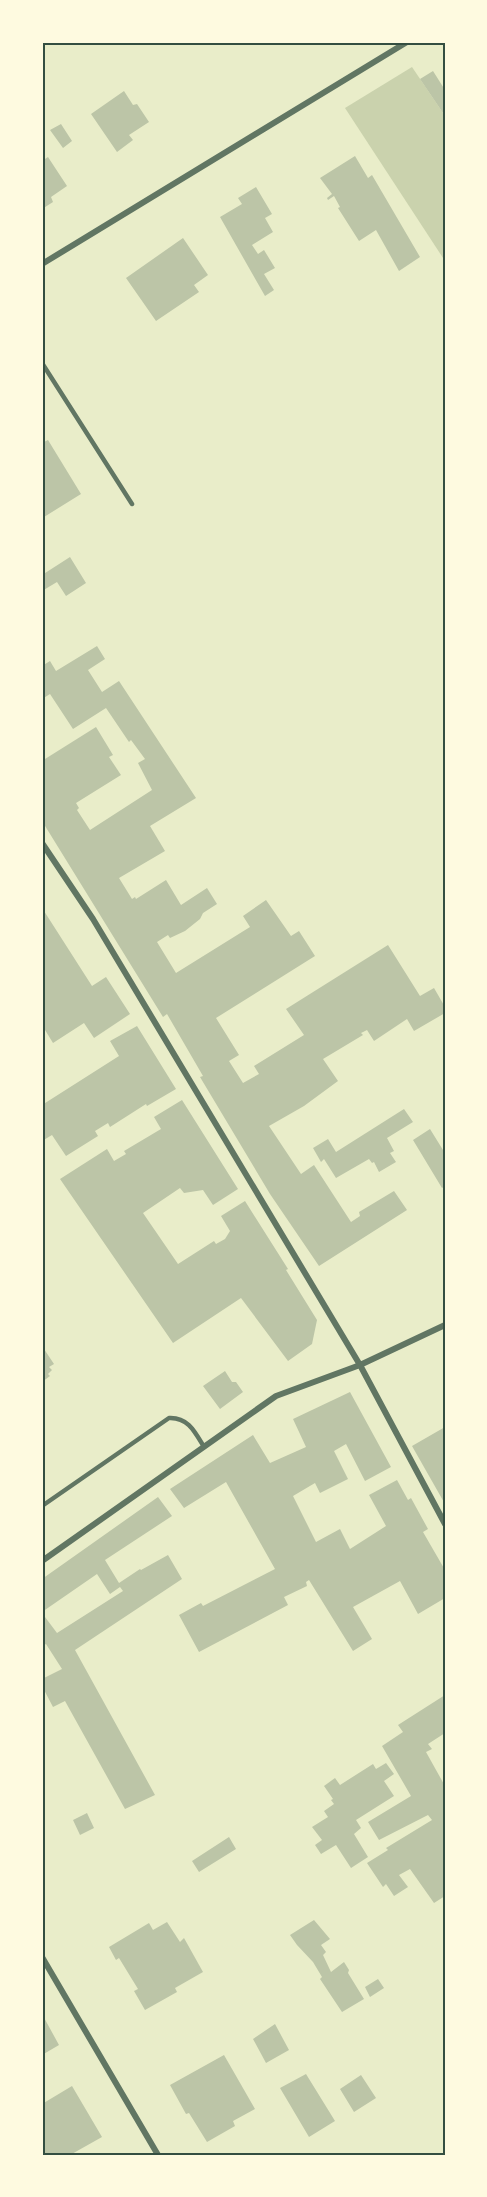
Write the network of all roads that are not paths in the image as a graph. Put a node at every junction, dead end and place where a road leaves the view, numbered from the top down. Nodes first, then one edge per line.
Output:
1 (408, 42) edge
2 (42, 264) edge
3 (42, 363) edge
4 (132, 504) dead end
5 (42, 843) edge
6 (445, 1325) edge
7 (360, 1365) junction
8 (204, 1447) junction
9 (42, 1506) edge
10 (445, 1524) edge
11 (42, 1561) edge
12 (42, 1957) edge
13 (158, 2155) edge

1 - 2 street
3 - 4 lane
5 - 7 street
6 - 7 street
7 - 8 street
7 - 10 street
8 - 9 lane
8 - 11 street
12 - 13 street

